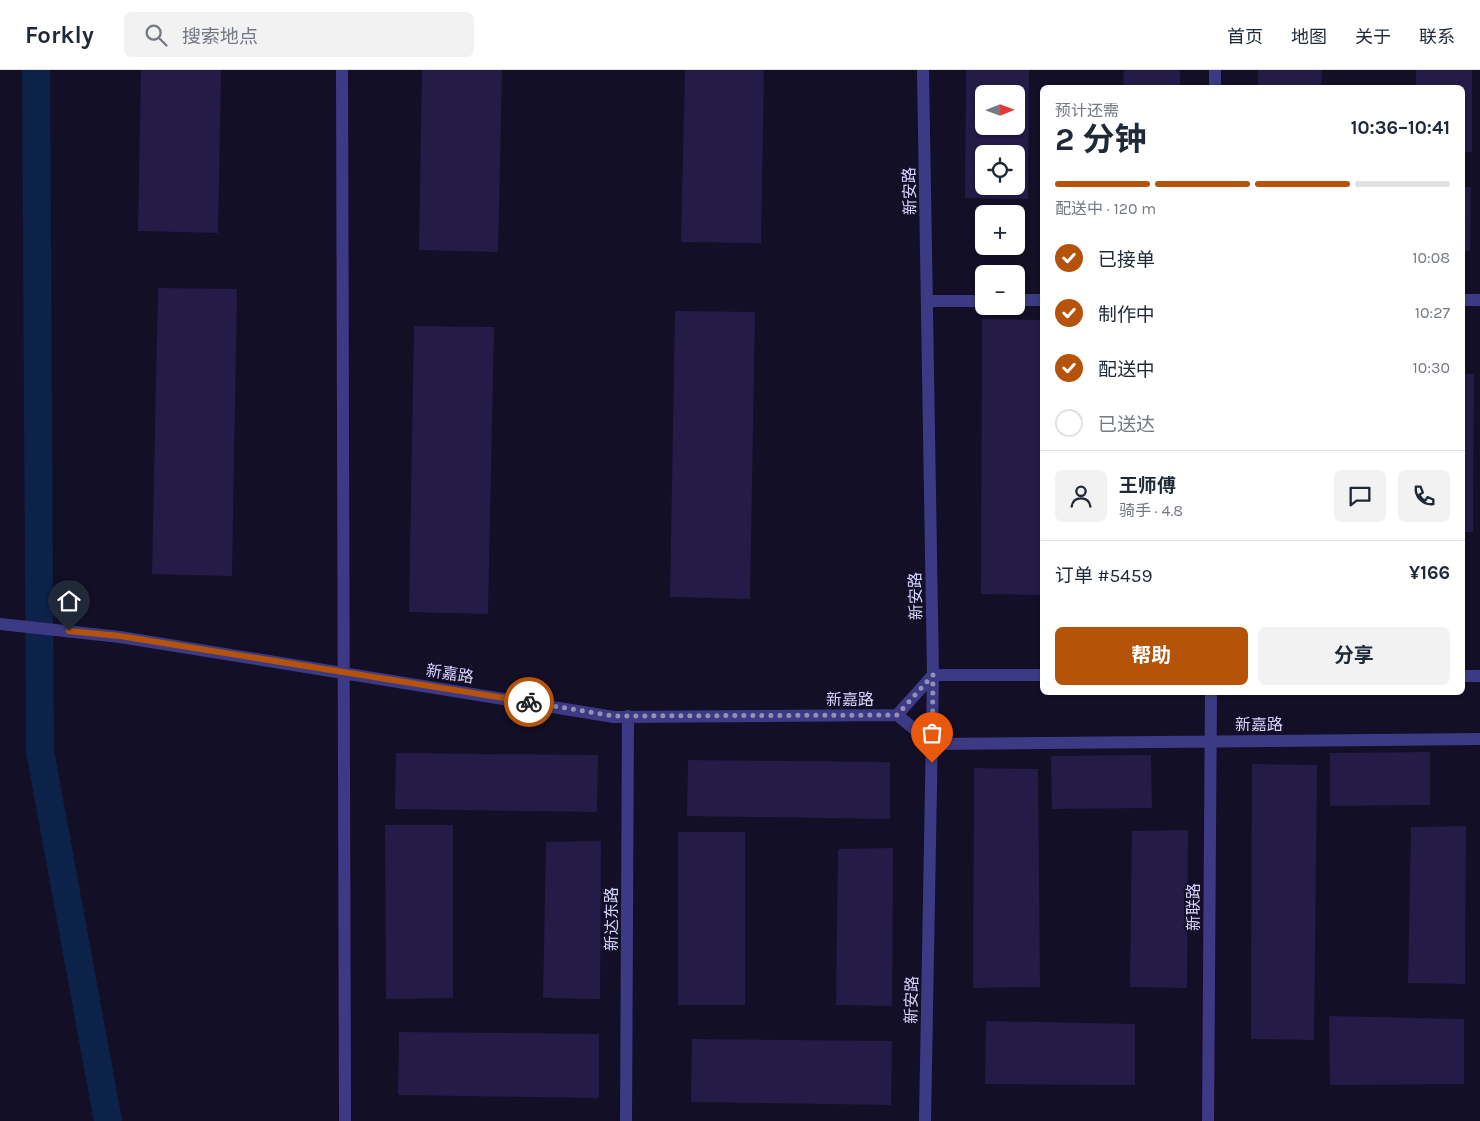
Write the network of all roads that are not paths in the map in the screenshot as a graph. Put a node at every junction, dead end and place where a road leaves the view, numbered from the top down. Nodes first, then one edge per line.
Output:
1 (342, 70) edge
2 (923, 70) edge
3 (1215, 70) edge
4 (1215, 85) edge
5 (975, 300) edge
6 (1025, 300) edge
7 (1040, 300) edge
8 (1465, 300) edge
9 (1480, 300) edge
10 (927, 301) junction
11 (0, 624) edge
12 (344, 672) junction
13 (933, 675) junction
14 (1040, 675) edge
15 (1465, 676) edge
16 (1480, 676) edge
17 (1211, 695) edge
18 (897, 715) junction
19 (628, 716) junction
20 (1480, 739) edge
21 (1211, 741) junction
22 (933, 744) junction
23 (345, 1121) edge
24 (626, 1121) edge
25 (925, 1121) edge
26 (1208, 1121) edge

1 - 12 street
2 - 10 street, 新安路
3 - 4 street
5 - 10 street
6 - 7 street
8 - 9 street
10 - 13 street, 新安路
11 - 12 street, 新嘉路
12 - 19 street, 新嘉路
12 - 23 street
13 - 14 street
13 - 18 street, 新嘉路
13 - 22 street, 新安路
15 - 16 street
17 - 21 street, 新联路
18 - 19 street, 新嘉路
18 - 22 street, 新嘉路
19 - 24 street, 新达东路
20 - 21 street, 新嘉路
21 - 22 street, 新嘉路
21 - 26 street, 新联路
22 - 25 street, 新安路

